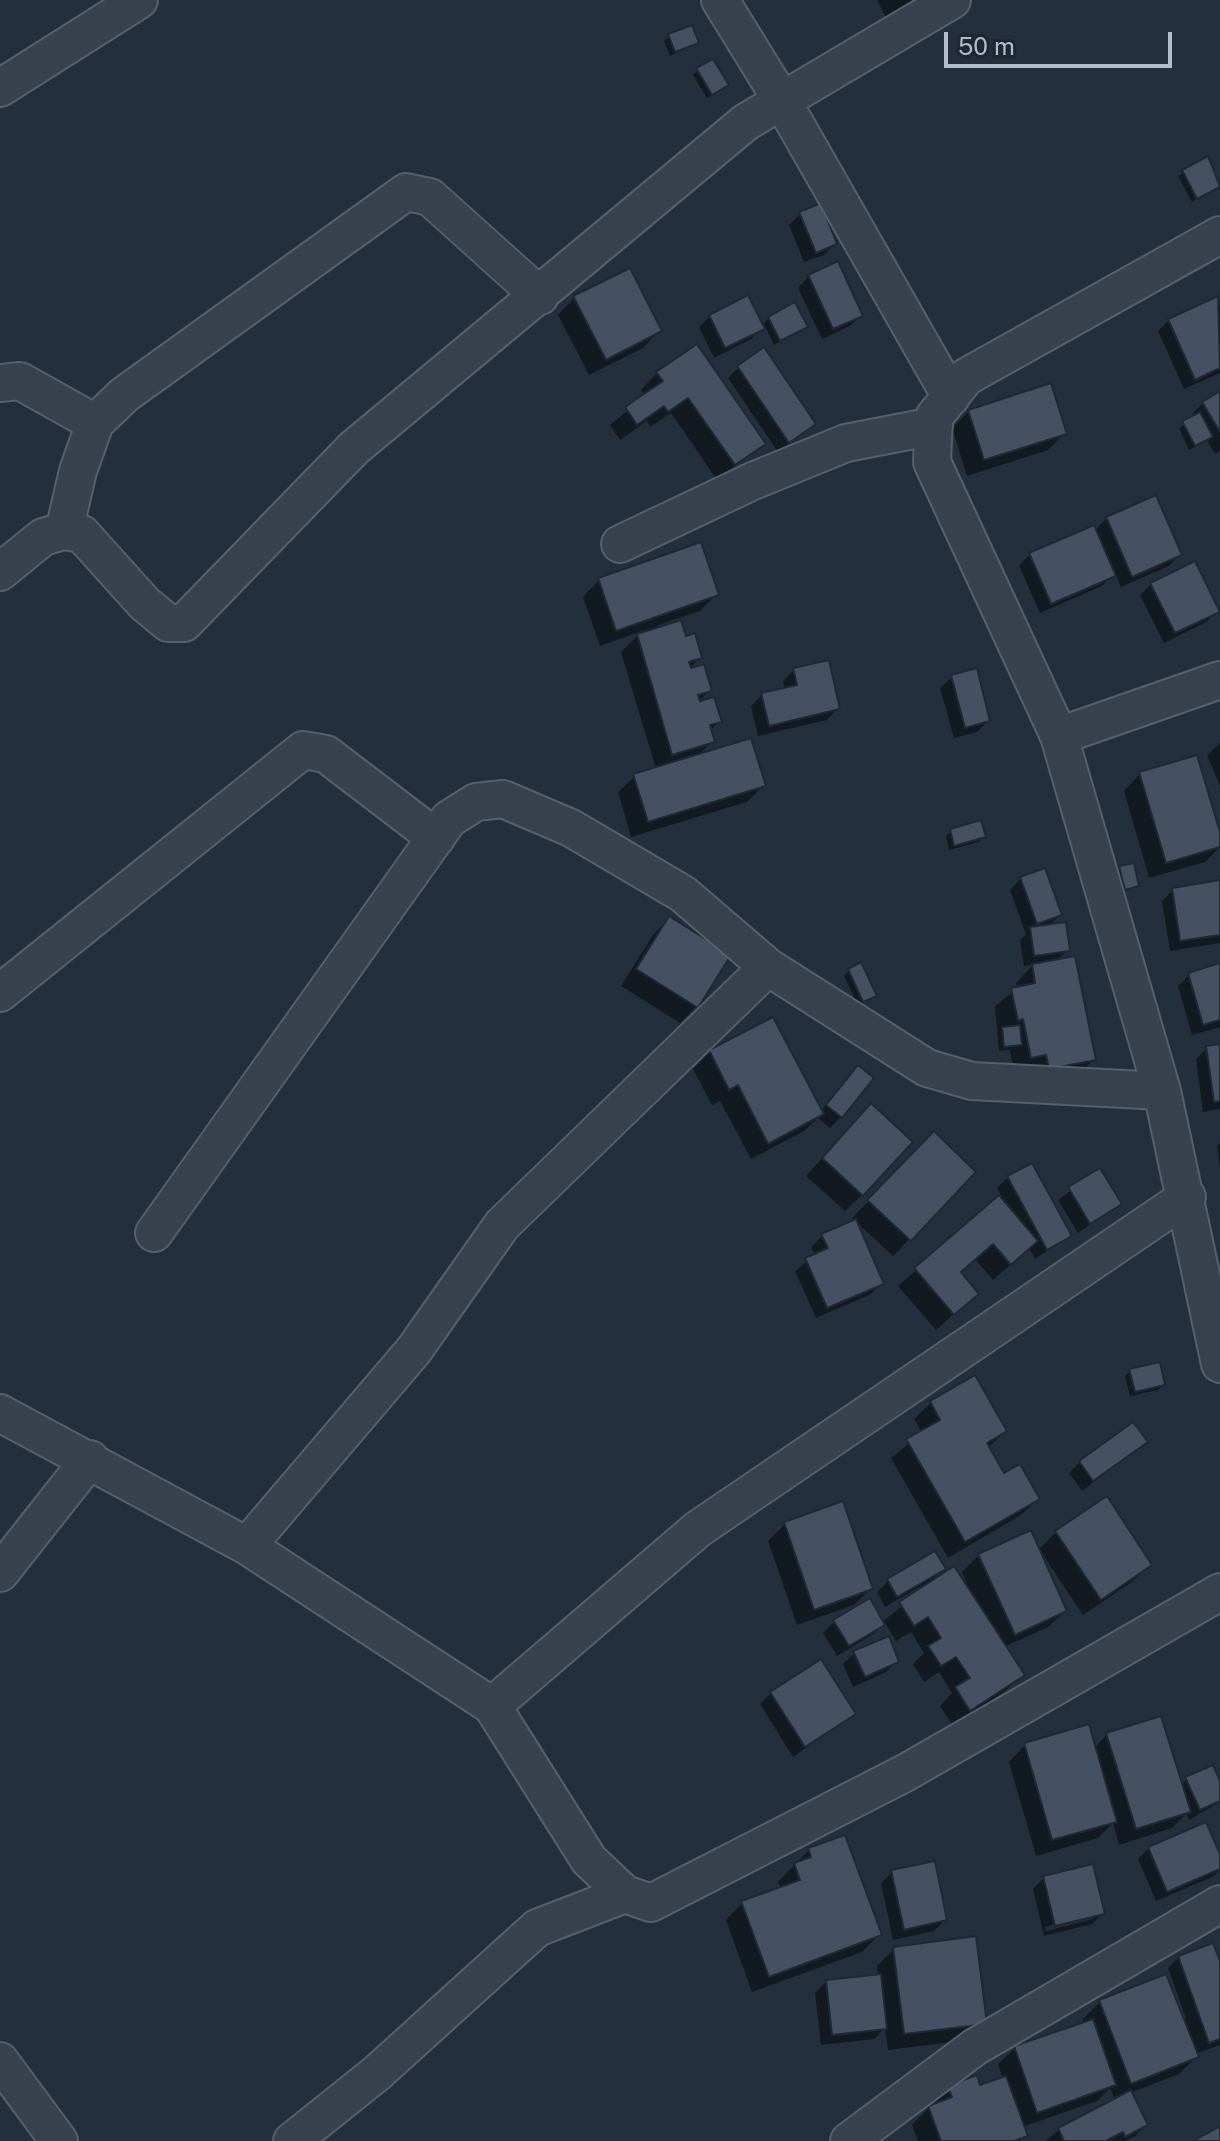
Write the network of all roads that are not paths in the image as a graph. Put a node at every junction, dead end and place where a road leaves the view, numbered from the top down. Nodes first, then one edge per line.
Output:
1 (139, 0) edge
2 (720, 0) edge
3 (952, 0) edge
4 (0, 88) edge
5 (781, 99) junction
6 (1220, 235) edge
7 (540, 296) junction
8 (0, 383) edge
9 (943, 411) junction
10 (95, 423) junction
11 (64, 531) junction
12 (620, 544) dead end
13 (0, 572) edge
14 (1220, 680) edge
15 (1059, 736) junction
16 (436, 838) junction
17 (768, 967) junction
18 (0, 993) edge
19 (1162, 1091) junction
20 (1187, 1197) junction
21 (154, 1233) dead end
22 (1220, 1364) edge
23 (0, 1413) edge
24 (90, 1459) junction
25 (247, 1546) junction
26 (0, 1573) edge
27 (1220, 1592) edge
28 (492, 1706) junction
29 (625, 1894) junction
30 (1220, 1904) edge
31 (0, 2061) edge
32 (59, 2141) edge
33 (292, 2141) edge
34 (849, 2141) edge

1 - 4 street
2 - 5 street
3 - 5 street
5 - 7 street
5 - 9 street
6 - 9 street
7 - 10 street
7 - 11 street
8 - 10 street
9 - 12 street
9 - 15 street
10 - 11 street
11 - 13 street
14 - 15 street
15 - 19 street
16 - 17 street
16 - 18 street
16 - 21 street
17 - 19 street
17 - 25 street
19 - 20 street
20 - 22 street
20 - 28 street
23 - 24 street
24 - 25 street
24 - 26 street
25 - 28 street
27 - 29 street
28 - 29 street
29 - 33 street
30 - 34 street
31 - 32 street

